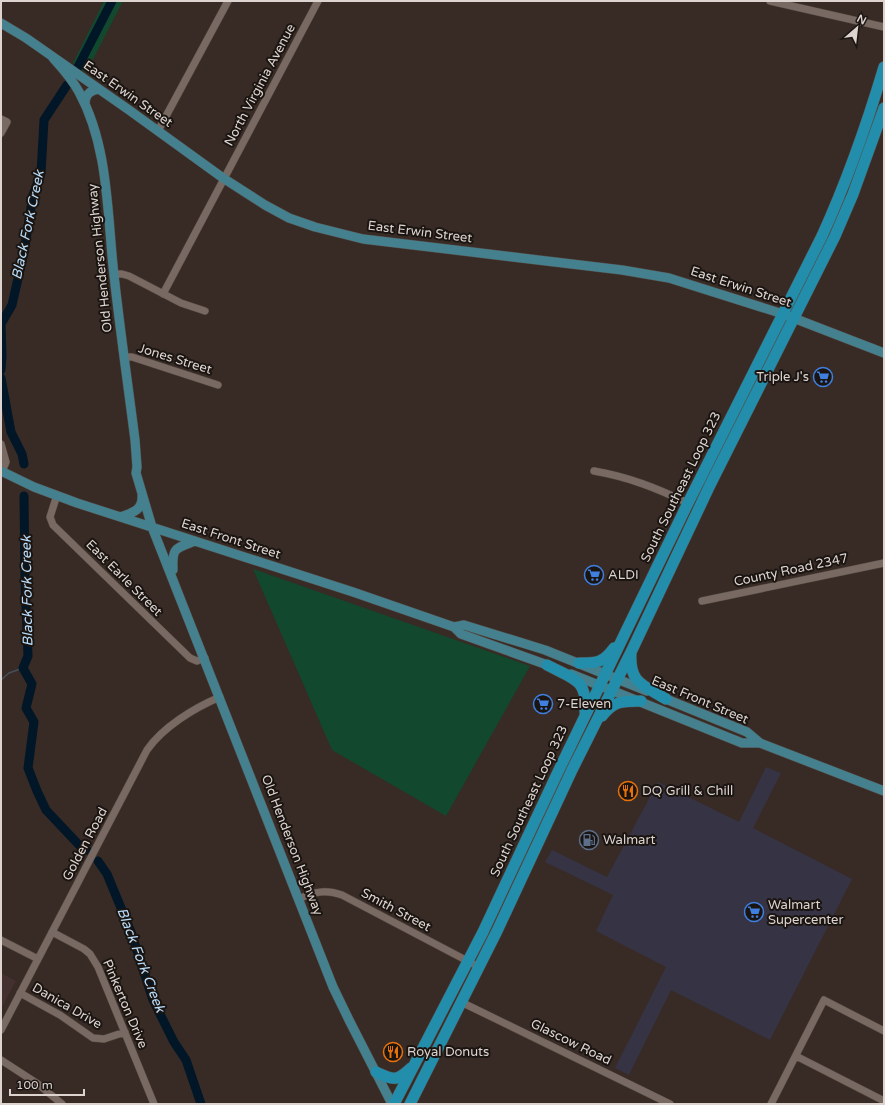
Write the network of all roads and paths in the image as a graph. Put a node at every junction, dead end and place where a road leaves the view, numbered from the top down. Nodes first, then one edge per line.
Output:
1 (228, 1) edge
2 (318, 1) edge
3 (770, 1) edge
4 (1, 22) edge
5 (884, 27) edge
6 (53, 58) junction
7 (884, 67) edge
8 (98, 89) junction
9 (85, 104) junction
10 (884, 108) edge
11 (4, 120) edge
12 (158, 131) junction
13 (1, 133) edge
14 (223, 178) junction
15 (114, 274) junction
16 (163, 294) junction
17 (205, 312) dead end
18 (783, 314) junction
19 (794, 318) junction
20 (884, 353) edge
21 (124, 357) junction
22 (218, 385) dead end
23 (1, 444) edge
24 (137, 467) junction
25 (1, 471) edge
26 (594, 472) dead end
27 (142, 494) junction
28 (57, 495) junction
29 (688, 503) junction
30 (120, 517) junction
31 (156, 528) junction
32 (195, 541) junction
33 (884, 563) edge
34 (173, 570) junction
35 (178, 591) junction
36 (702, 601) dead end
37 (454, 627) junction
38 (628, 628) junction
39 (632, 650) junction
40 (205, 658) junction
41 (579, 663) junction
42 (547, 665) junction
43 (606, 674) junction
44 (616, 679) junction
45 (600, 685) junction
46 (611, 690) junction
47 (220, 697) junction
48 (666, 699) junction
49 (641, 701) junction
50 (584, 717) junction
51 (593, 727) junction
52 (760, 743) junction
53 (884, 791) edge
54 (524, 842) junction
55 (535, 848) junction
56 (298, 899) junction
57 (52, 932) junction
58 (1, 940) edge
59 (38, 959) junction
60 (468, 962) junction
61 (479, 967) junction
62 (20, 994) junction
63 (461, 1002) junction
64 (1, 1030) edge
65 (884, 1031) edge
66 (125, 1032) junction
67 (796, 1056) junction
68 (1, 1060) edge
69 (415, 1065) junction
70 (376, 1072) junction
71 (884, 1101) edge
72 (62, 1104) edge
73 (154, 1104) edge
74 (393, 1104) edge
75 (410, 1104) edge
76 (670, 1104) edge
77 (771, 1104) edge

1 - 12 street
2 - 14 street, North Virginia Avenue
3 - 5 street
4 - 6 main road, East Erwin Street
6 - 8 main road, East Erwin Street
6 - 9 main road, Old Henderson Highway
7 - 18 highway, South Southeast Loop 323
8 - 9 main road
8 - 12 main road, East Erwin Street
9 - 15 main road, Old Henderson Highway
10 - 19 highway, South Southeast Loop 323
11 - 13 street
12 - 14 main road, East Erwin Street
14 - 16 street, North Virginia Avenue
14 - 18 main road, East Erwin Street
15 - 16 street
15 - 21 main road, Old Henderson Highway
16 - 17 street
18 - 19 main road, East Erwin Street
18 - 29 highway, South Southeast Loop 323
19 - 20 main road, East Erwin Street
19 - 39 highway, South Southeast Loop 323
21 - 22 street, Jones Street
21 - 24 main road, Old Henderson Highway
23 - 25 street
24 - 27 main road, Old Henderson Highway
24 - 31 main road, Old Henderson Highway
25 - 28 main road, East Front Street
26 - 29 street
27 - 30 main road
27 - 31 main road, Old Henderson Highway
28 - 30 main road, East Front Street
28 - 40 street, East Earle Street
29 - 38 highway, South Southeast Loop 323
30 - 31 main road, East Front Street
31 - 32 main road, East Front Street
31 - 34 main road, Old Henderson Highway
31 - 35 main road, Old Henderson Highway
32 - 34 main road
32 - 37 main road, East Front Street
33 - 36 street, County Road 2347
34 - 35 main road, Old Henderson Highway
35 - 40 main road, Old Henderson Highway
37 - 41 main road, East Front Street
37 - 42 main road, East Front Street
38 - 41 highway
38 - 43 highway, South Southeast Loop 323
39 - 44 highway, South Southeast Loop 323
39 - 48 highway
40 - 47 main road, Old Henderson Highway
41 - 43 main road, East Front Street
42 - 45 main road, East Front Street
42 - 50 highway
43 - 44 main road, East Front Street
43 - 45 highway, South Southeast Loop 323
44 - 46 highway, South Southeast Loop 323
44 - 48 main road, East Front Street
45 - 46 main road, East Front Street
45 - 50 highway, South Southeast Loop 323
46 - 49 main road, East Front Street
46 - 51 highway, South Southeast Loop 323
47 - 56 main road, Old Henderson Highway
47 - 57 street, Golden Road
48 - 52 main road, East Front Street
49 - 51 highway
49 - 52 main road, East Front Street
50 - 54 highway, South Southeast Loop 323
51 - 55 highway, South Southeast Loop 323
52 - 53 main road
54 - 55 highway
54 - 60 highway, South Southeast Loop 323
55 - 61 highway, South Southeast Loop 323
56 - 60 street, Smith Street
56 - 70 main road, Old Henderson Highway
57 - 59 street, Golden Road
57 - 66 street, Pinkerton Drive
58 - 59 street
59 - 62 street, Golden Road
60 - 61 street, Smith Street
60 - 69 highway, South Southeast Loop 323
61 - 63 highway, South Southeast Loop 323
62 - 64 street, Golden Road
62 - 66 street, Danica Drive
63 - 75 highway, South Southeast Loop 323
63 - 76 street, Glascow Road
65 - 67 street
66 - 73 street, Pinkerton Drive
67 - 71 street
67 - 77 street
68 - 72 street
69 - 70 highway
69 - 74 highway, South Southeast Loop 323
70 - 74 main road, Old Henderson Highway

